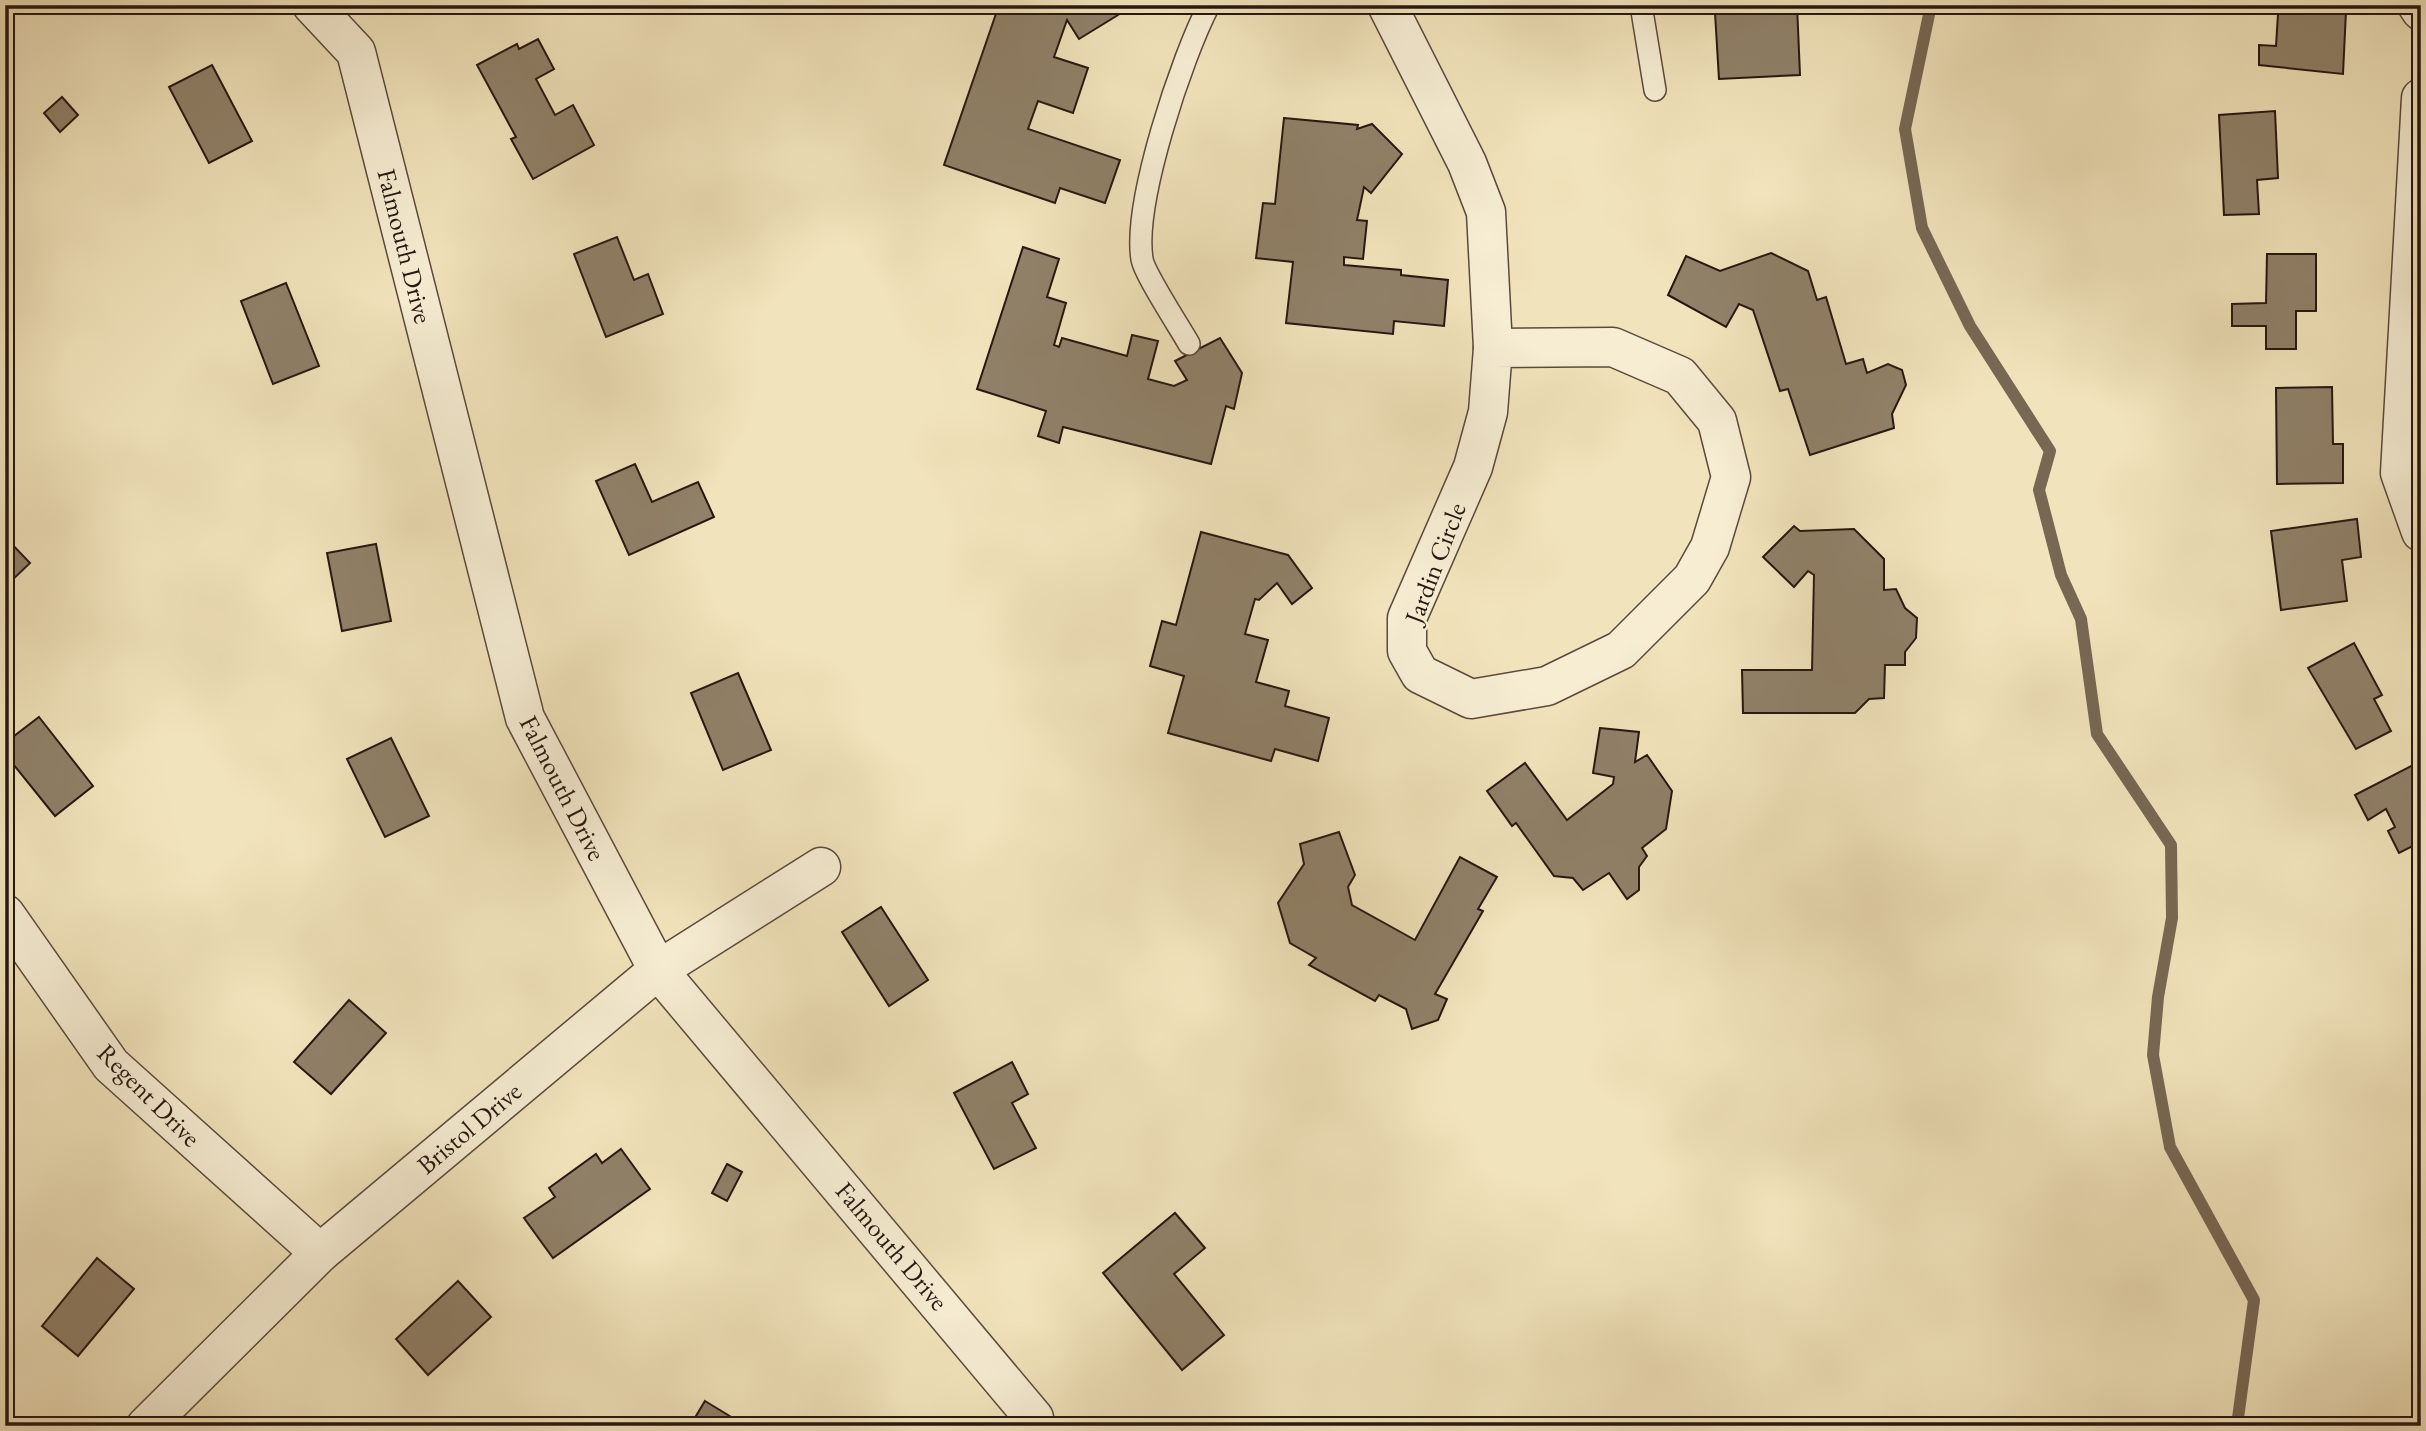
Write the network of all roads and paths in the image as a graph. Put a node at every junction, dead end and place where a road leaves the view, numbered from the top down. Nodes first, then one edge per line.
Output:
1 (312, 5) edge
2 (1209, 5) edge
3 (1387, 5) edge
4 (1641, 5) edge
5 (2417, 5) edge
6 (2421, 11) edge
7 (1655, 90) dead end
8 (2421, 98) edge
9 (1189, 344) dead end
10 (1493, 348) junction
11 (2421, 532) edge
12 (821, 866) dead end
13 (5, 914) edge
14 (658, 970) junction
15 (320, 1253) junction
16 (1034, 1418) dead end
17 (146, 1426) edge

1 - 14 street, Falmouth Drive
2 - 9 lane
3 - 10 street, Jardin Circle
4 - 7 lane
5 - 6 street
8 - 11 street
10 - 10 street, Jardin Circle
12 - 14 street, Bristol Drive
13 - 15 street, Regent Drive
14 - 15 street, Bristol Drive
14 - 16 street, Falmouth Drive
15 - 17 street, Bristol Drive

